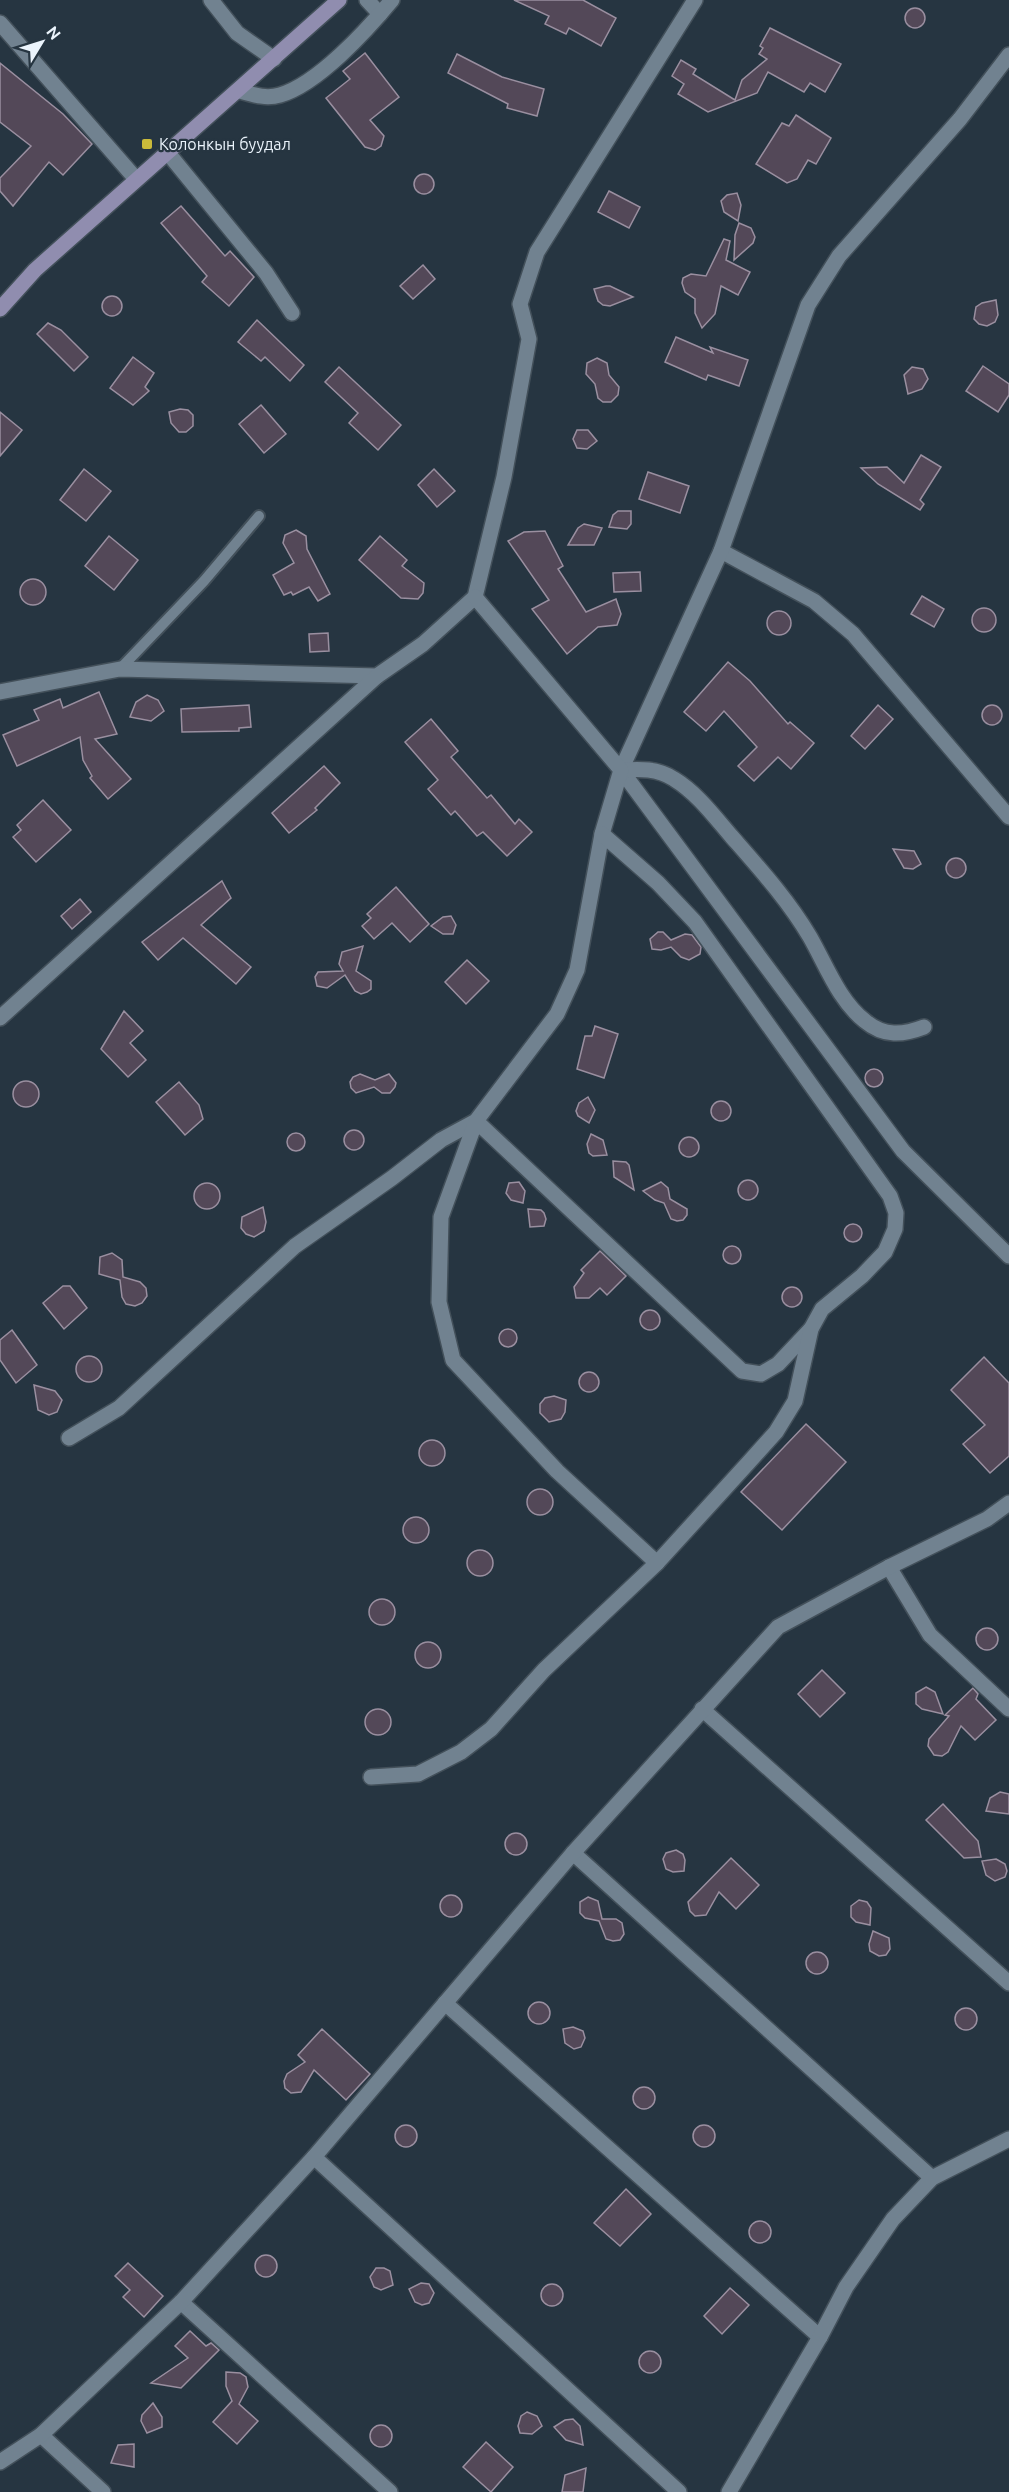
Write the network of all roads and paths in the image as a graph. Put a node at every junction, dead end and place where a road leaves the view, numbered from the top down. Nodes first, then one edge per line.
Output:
1 (211, 0) edge
2 (339, 0) edge
3 (367, 0) edge
4 (392, 0) edge
5 (695, 0) edge
6 (380, 14) junction
7 (0, 23) edge
8 (1009, 55) edge
9 (274, 59) junction
10 (240, 91) junction
11 (168, 153) junction
12 (136, 179) junction
13 (0, 309) edge
14 (292, 313) dead end
15 (259, 516) dead end
16 (721, 551) junction
17 (475, 597) junction
18 (120, 669) junction
19 (377, 676) junction
20 (0, 692) edge
21 (621, 770) junction
22 (1009, 818) edge
23 (602, 834) junction
24 (0, 1018) edge
25 (924, 1027) dead end
26 (476, 1121) junction
27 (1009, 1256) edge
28 (811, 1329) junction
29 (69, 1438) dead end
30 (1009, 1503) edge
31 (657, 1563) junction
32 (889, 1567) junction
33 (702, 1709) junction
34 (1009, 1709) edge
35 (371, 1777) dead end
36 (573, 1853) junction
37 (1009, 1983) edge
38 (445, 2003) junction
39 (1009, 2139) edge
40 (314, 2157) junction
41 (932, 2178) junction
42 (181, 2302) junction
43 (820, 2337) junction
44 (41, 2435) junction
45 (0, 2462) edge
46 (103, 2492) edge
47 (390, 2492) edge
48 (679, 2492) edge
49 (729, 2492) edge

1 - 9 street
2 - 9 main road
3 - 6 street
4 - 6 street
5 - 17 street
6 - 10 street
7 - 12 street
8 - 16 street
9 - 10 main road
10 - 11 main road
11 - 12 main road
11 - 14 street
12 - 13 main road
15 - 18 lane
16 - 21 street
16 - 22 street
17 - 19 street
17 - 21 street
18 - 19 street
18 - 20 street
19 - 24 street
21 - 23 street
21 - 25 street
21 - 27 street
23 - 26 street
23 - 28 street
26 - 28 street
26 - 29 street
26 - 31 street
28 - 31 street
30 - 32 street
31 - 35 street
32 - 33 street
32 - 34 street
33 - 36 street
33 - 37 street
36 - 38 street
36 - 41 street
38 - 40 street
38 - 43 street
39 - 41 street
40 - 42 street
40 - 48 street
41 - 43 street
42 - 44 street
42 - 47 street
43 - 49 street
44 - 45 street
44 - 46 street

